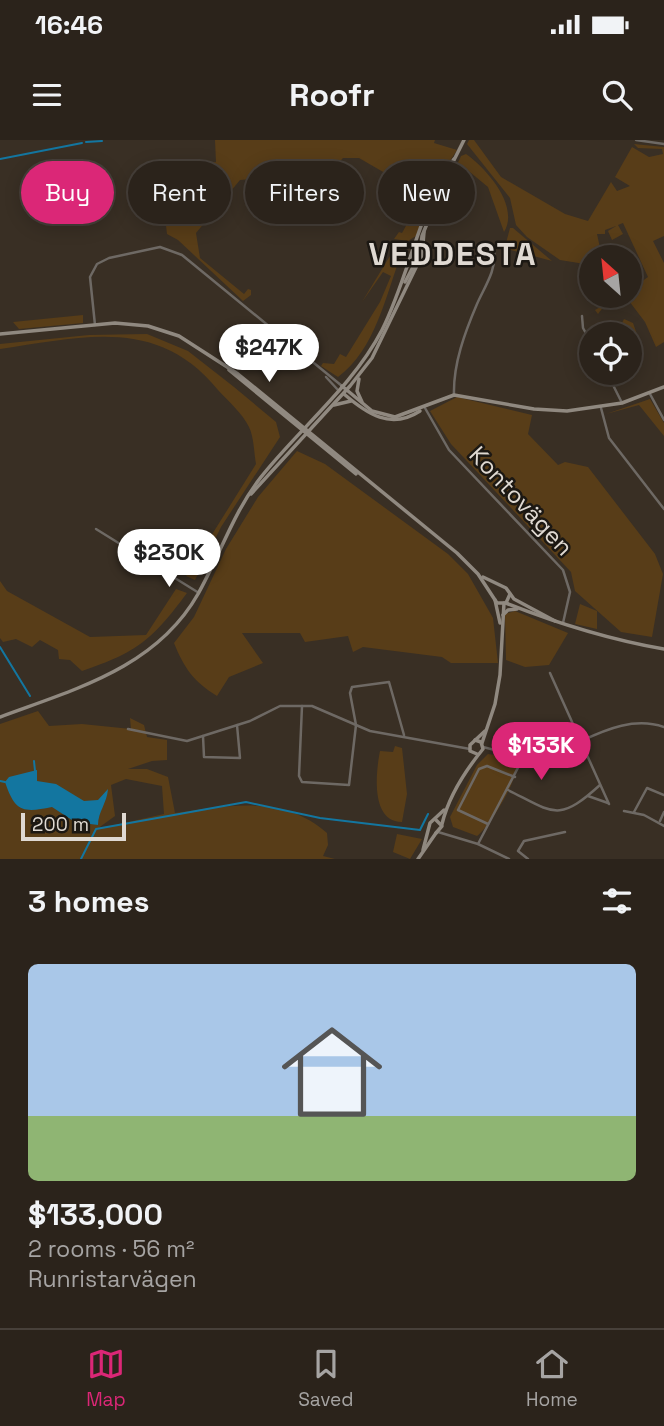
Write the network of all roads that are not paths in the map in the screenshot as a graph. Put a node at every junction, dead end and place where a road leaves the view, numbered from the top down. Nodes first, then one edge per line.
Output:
1 (464, 140) edge
2 (636, 140) edge
3 (664, 144) edge
4 (454, 159) junction
5 (424, 232) junction
6 (413, 246) junction
7 (420, 250) junction
8 (495, 252) dead end
9 (410, 254) junction
10 (418, 257) junction
11 (402, 292) junction
12 (582, 316) dead end
13 (582, 322) edge
14 (95, 324) junction
15 (0, 334) edge
16 (360, 375) junction
17 (613, 385) edge
18 (664, 387) edge
19 (340, 388) junction
20 (345, 392) junction
21 (650, 394) junction
22 (454, 395) junction
23 (352, 401) junction
24 (622, 403) junction
25 (332, 406) junction
26 (365, 406) junction
27 (425, 408) junction
28 (601, 408) junction
29 (664, 420) edge
30 (302, 429) junction
31 (307, 434) junction
32 (246, 499) junction
33 (664, 509) edge
34 (96, 529) dead end
35 (478, 573) junction
36 (499, 587) junction
37 (199, 593) junction
38 (494, 594) junction
39 (510, 594) junction
40 (495, 600) junction
41 (505, 603) junction
42 (520, 609) junction
43 (502, 617) junction
44 (563, 625) junction
45 (501, 628) junction
46 (664, 649) edge
47 (550, 673) dead end
48 (302, 706) junction
49 (0, 717) edge
50 (237, 725) junction
51 (356, 725) junction
52 (664, 727) edge
53 (128, 729) dead end
54 (486, 729) junction
55 (404, 735) junction
56 (203, 736) junction
57 (475, 740) junction
58 (582, 743) junction
59 (483, 745) junction
60 (470, 747) junction
61 (492, 751) junction
62 (479, 753) junction
63 (523, 760) junction
64 (467, 767) junction
65 (515, 777) junction
66 (600, 785) junction
67 (508, 790) junction
68 (664, 795) edge
69 (588, 796) junction
70 (446, 808) junction
71 (624, 811) dead end
72 (634, 812) junction
73 (664, 812) edge
74 (436, 820) junction
75 (660, 821) junction
76 (488, 824) junction
77 (442, 825) junction
78 (664, 826) edge
79 (429, 827) junction
80 (565, 832) dead end
81 (437, 833) junction
82 (455, 835) junction
83 (478, 844) junction
84 (423, 850) junction
85 (418, 859) edge
86 (509, 859) edge
87 (528, 859) edge

1 - 4 street
2 - 3 street
4 - 5 street
4 - 6 street
5 - 7 street
5 - 11 street
6 - 7 street
6 - 9 street
7 - 10 street
8 - 22 street
9 - 10 street
9 - 19 street
10 - 11 street
11 - 16 street
12 - 13 street
14 - 15 street
14 - 19 street
14 - 30 street
16 - 20 street
16 - 26 street
17 - 24 street
18 - 21 street
19 - 20 street
19 - 30 street
20 - 23 street
20 - 25 street
20 - 26 street
21 - 24 street
21 - 29 street
22 - 27 street
22 - 28 street
23 - 25 street
23 - 27 street
24 - 28 street
25 - 31 street
26 - 27 street
27 - 44 street, Kontovägen
28 - 33 street
30 - 31 street
30 - 32 street
31 - 32 street
31 - 35 street
32 - 37 street
34 - 37 street
35 - 36 street
35 - 38 street
36 - 38 street
36 - 39 street
37 - 49 street
38 - 40 street
39 - 41 street
39 - 44 street
40 - 41 street
40 - 45 street
41 - 42 street
41 - 43 street
42 - 43 street
42 - 44 street
43 - 45 street
44 - 46 street
45 - 54 street
47 - 58 street
48 - 50 street
48 - 51 street
48 - 51 street
50 - 56 street
50 - 56 street
51 - 55 street
51 - 55 street
52 - 58 street
53 - 56 street
54 - 57 street
54 - 59 street
55 - 60 street
57 - 59 street
57 - 60 street
58 - 63 street
58 - 66 street
59 - 61 street
59 - 62 street
60 - 62 street
60 - 64 street
61 - 62 street
61 - 63 street
62 - 64 street
63 - 65 street
64 - 70 street
65 - 67 street
65 - 76 street
66 - 69 street
66 - 69 street
67 - 69 street
67 - 76 street
68 - 72 street
70 - 74 street
70 - 77 street
71 - 72 street
72 - 75 street
73 - 75 street
74 - 77 street
74 - 79 street
75 - 78 street
76 - 83 street
77 - 81 street
77 - 82 street
79 - 81 street
79 - 84 street
80 - 87 street
81 - 82 street
81 - 84 street
82 - 83 street
83 - 86 street
84 - 85 street

